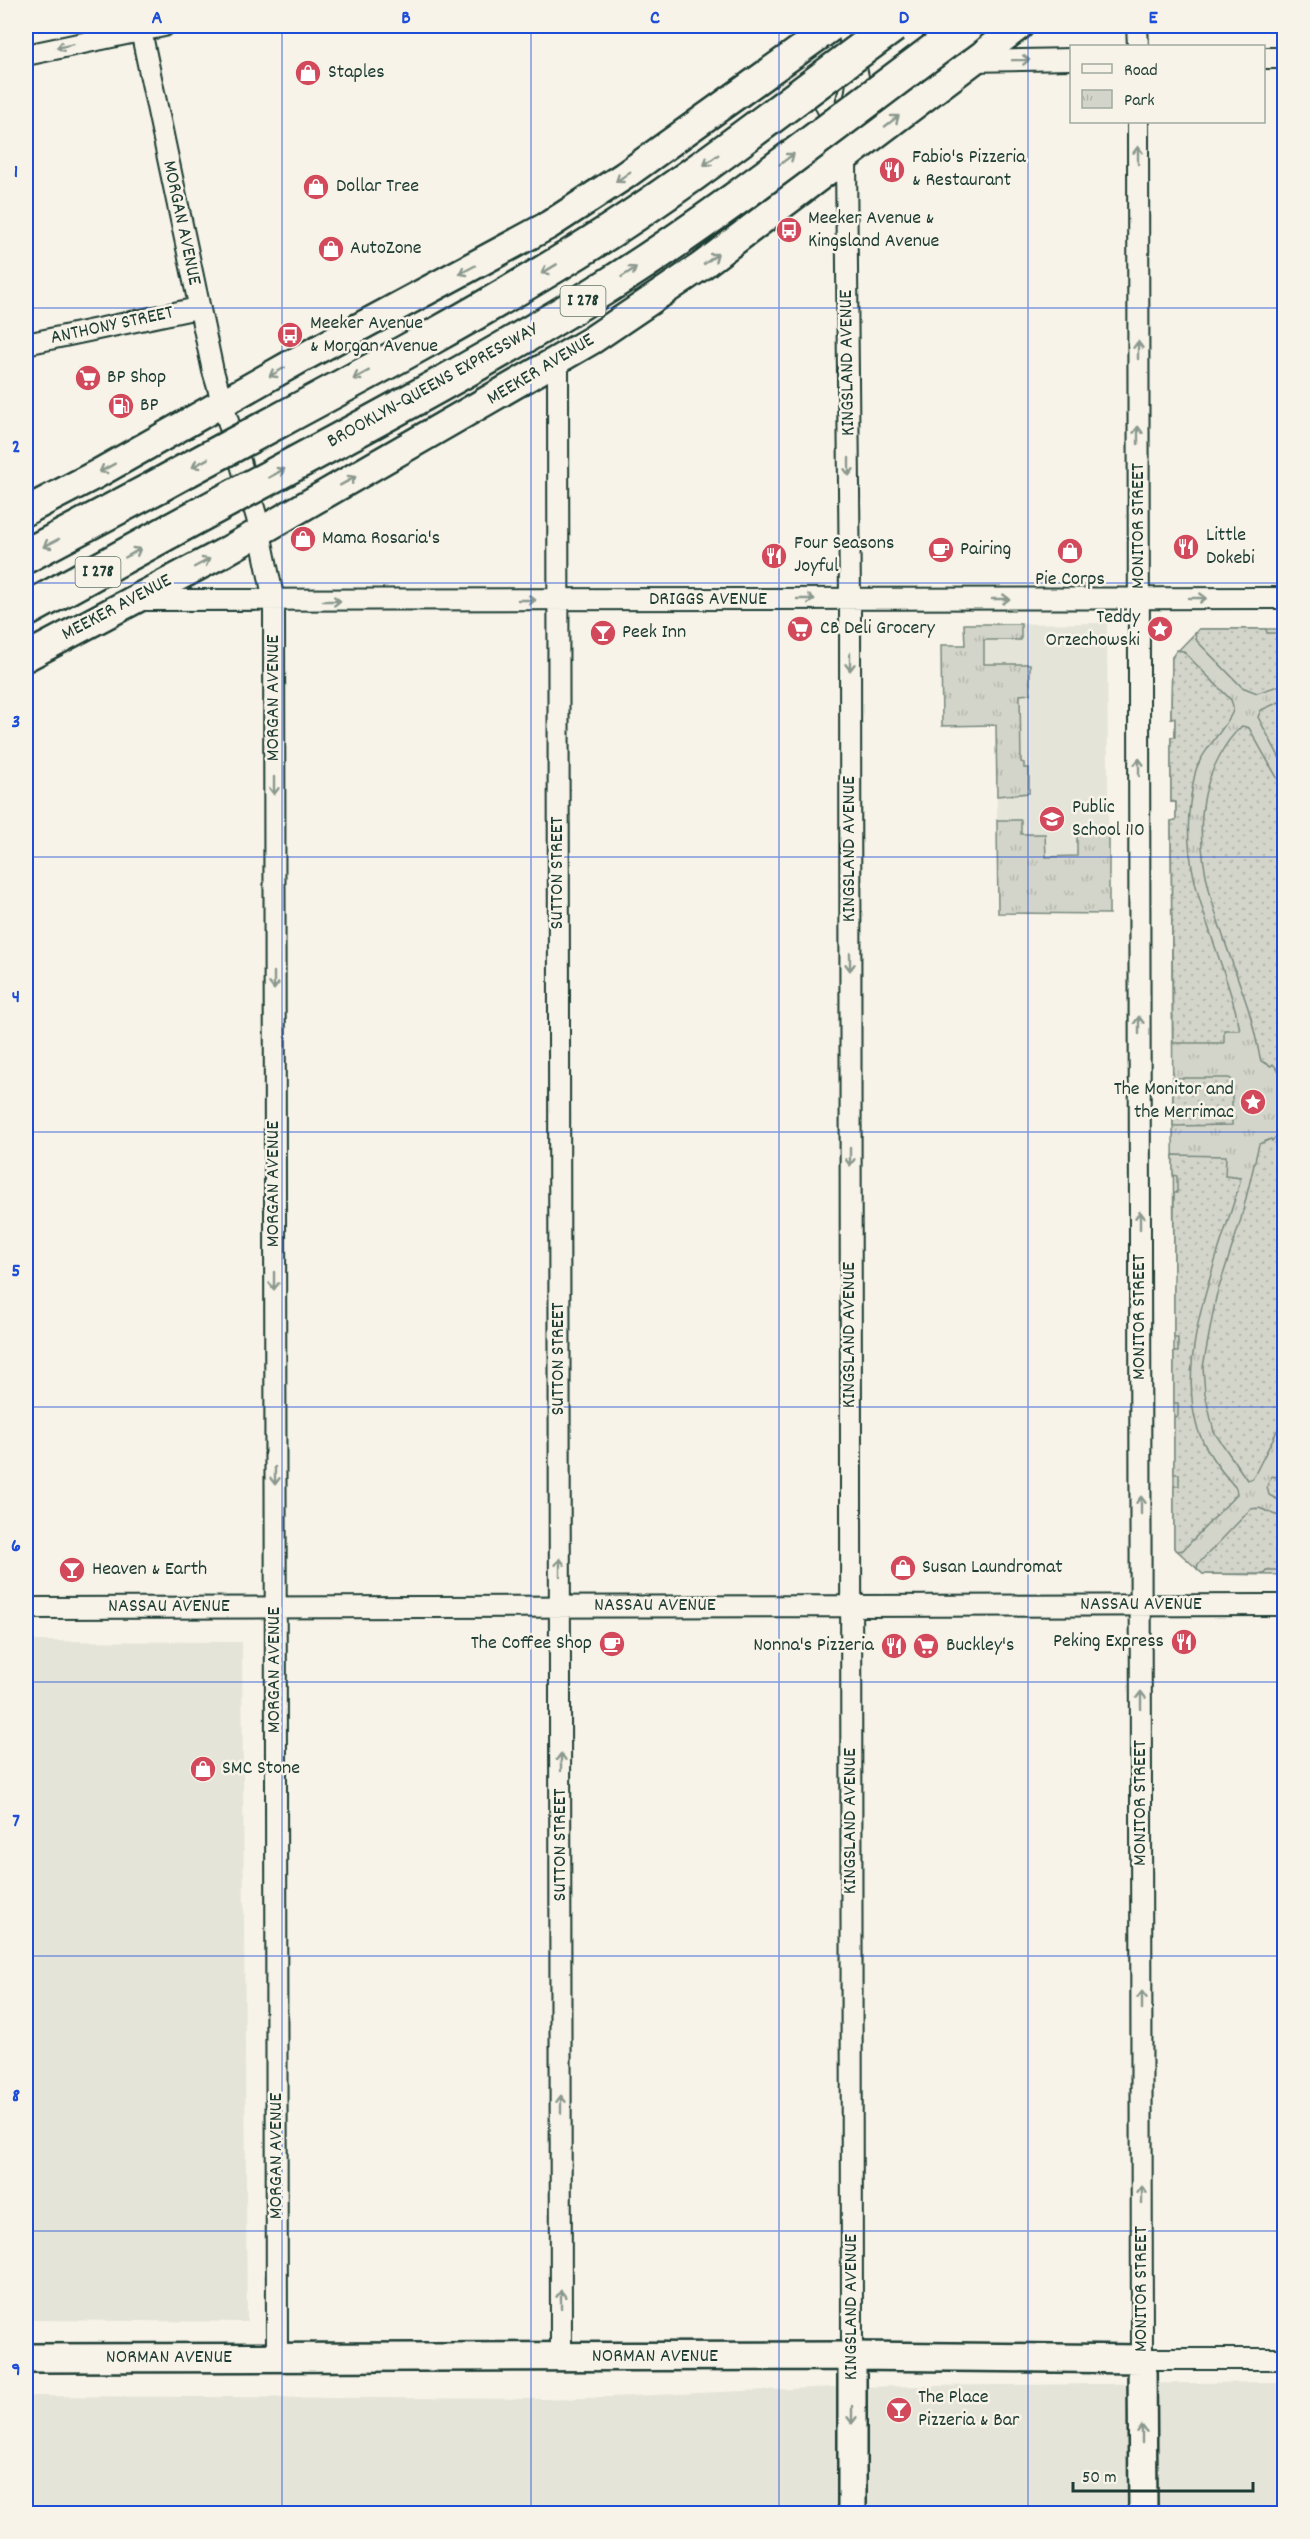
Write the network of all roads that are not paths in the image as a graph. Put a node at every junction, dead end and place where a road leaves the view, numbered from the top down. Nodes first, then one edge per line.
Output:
1 (164, 26) edge
2 (833, 26) edge
3 (845, 26) edge
4 (893, 26) edge
5 (967, 26) edge
6 (1019, 26) edge
7 (1137, 26) edge
8 (140, 28) edge
9 (1138, 45) edge
10 (26, 55) edge
11 (1265, 58) edge
12 (1284, 58) edge
13 (1070, 59) edge
14 (970, 61) junction
15 (1138, 123) edge
16 (846, 157) junction
17 (198, 308) junction
18 (26, 344) edge
19 (558, 362) junction
20 (222, 404) junction
21 (26, 511) edge
22 (260, 530) junction
23 (26, 556) edge
24 (1284, 598) edge
25 (850, 599) junction
26 (1139, 599) junction
27 (132, 600) junction
28 (557, 600) junction
29 (274, 601) junction
30 (26, 610) edge
31 (26, 657) edge
32 (851, 1605) junction
33 (1141, 1605) junction
34 (1284, 1605) edge
35 (560, 1606) junction
36 (275, 1607) junction
37 (26, 1608) edge
38 (852, 2356) junction
39 (561, 2357) junction
40 (26, 2358) edge
41 (277, 2358) junction
42 (1142, 2359) junction
43 (1284, 2359) edge
44 (852, 2514) edge
45 (1143, 2514) edge

1 - 8 street
2 -> 20 main road
3 - 16 street, KINGSLAND AVENUE
3 - 16 street, KINGSLAND AVENUE
4 -> 23 highway, I 278, bridge
30 -> 5 highway, BROOKLYN-QUEENS EXPRESSWAY / I 278, bridge
6 - 14 main road, MEEKER AVENUE
7 - 9 street
8 -> 10 street
8 - 17 street, MORGAN AVENUE
11 - 12 street
14 -> 13 street
16 -> 14 main road, MEEKER AVENUE
26 -> 15 street, MONITOR STREET
19 -> 16 main road, MEEKER AVENUE
16 -> 25 street, KINGSLAND AVENUE
17 - 18 street, ANTHONY STREET
17 - 20 street, MORGAN AVENUE
22 -> 19 main road, MEEKER AVENUE
19 - 28 street, SUTTON STREET
20 -> 21 main road
20 - 22 street, MORGAN AVENUE
27 -> 22 main road, MEEKER AVENUE
22 - 29 street, MORGAN AVENUE
26 -> 24 street, DRIGGS AVENUE
25 -> 26 street, DRIGGS AVENUE
28 -> 25 street, DRIGGS AVENUE
25 -> 32 street, KINGSLAND AVENUE
33 -> 26 street, MONITOR STREET
27 - 29 street, DRIGGS AVENUE
27 - 31 main road, MEEKER AVENUE
29 -> 28 street, DRIGGS AVENUE
35 -> 28 street, SUTTON STREET
29 -> 36 street, MORGAN AVENUE
32 - 33 street, NASSAU AVENUE
32 - 35 street, NASSAU AVENUE
32 - 38 street, KINGSLAND AVENUE
33 - 34 street, NASSAU AVENUE
42 -> 33 street, MONITOR STREET
35 - 36 street, NASSAU AVENUE
39 -> 35 street, SUTTON STREET
36 - 37 street, NASSAU AVENUE
36 - 41 street, MORGAN AVENUE
38 - 39 main road, NORMAN AVENUE
38 - 42 main road, NORMAN AVENUE
38 -> 44 main road, KINGSLAND AVENUE
39 - 41 main road, NORMAN AVENUE
40 - 41 main road, NORMAN AVENUE
42 - 43 street, NORMAN AVENUE
45 -> 42 main road, MONITOR STREET

